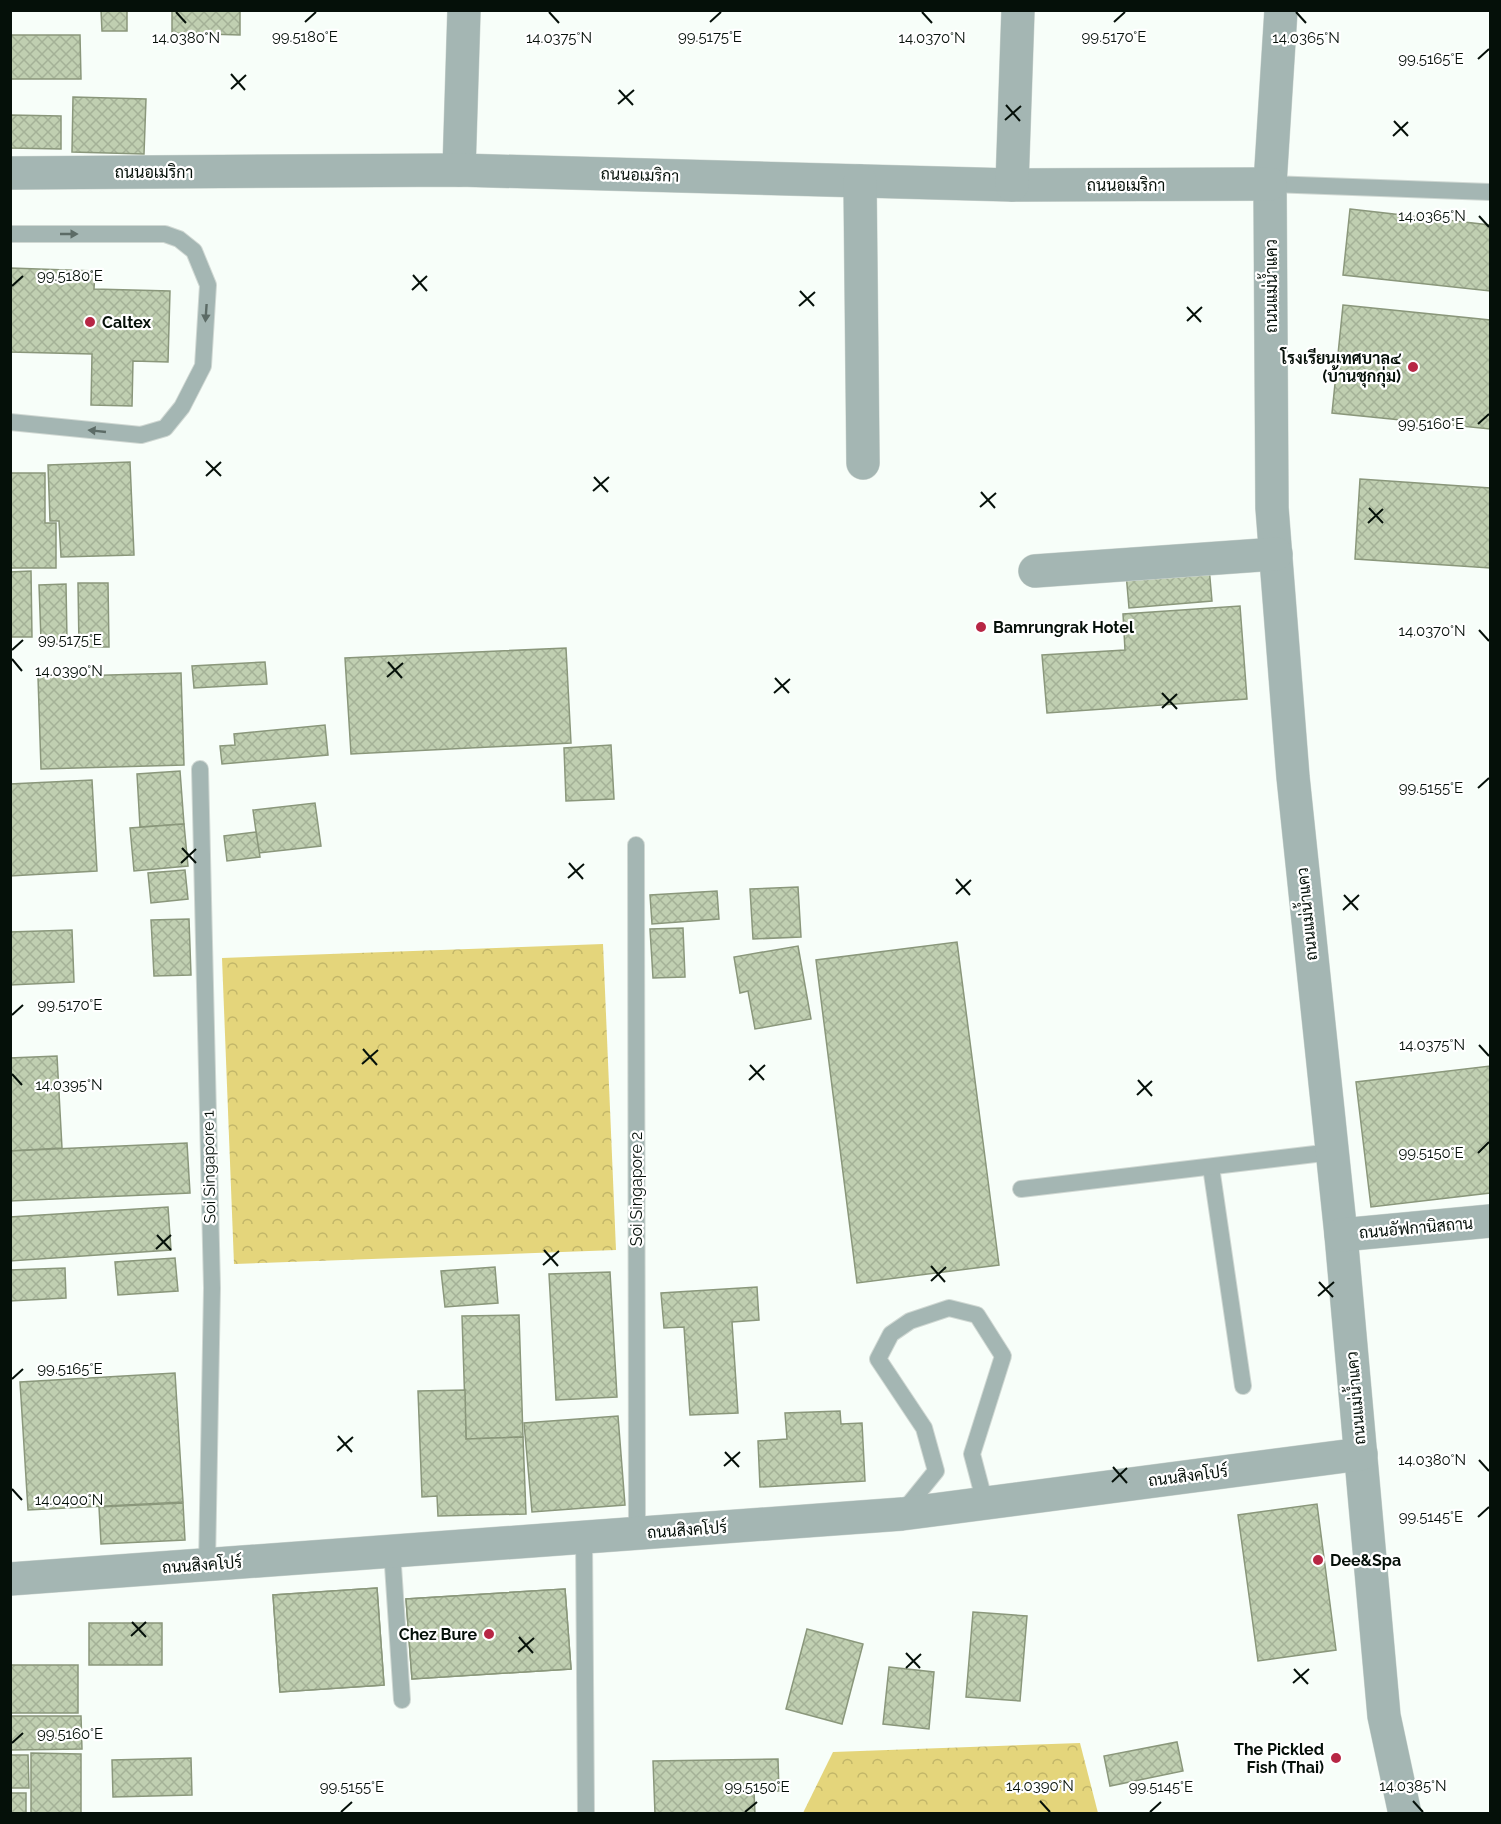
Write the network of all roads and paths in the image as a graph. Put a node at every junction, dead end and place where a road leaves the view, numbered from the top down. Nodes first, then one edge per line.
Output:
1 (464, 10) edge
2 (1018, 10) edge
3 (1281, 10) edge
4 (459, 170) junction
5 (10, 173) edge
6 (860, 181) junction
7 (1270, 184) junction
8 (1012, 185) junction
9 (1491, 192) edge
10 (10, 234) edge
11 (10, 422) edge
12 (863, 463) dead end
13 (1276, 554) junction
14 (1035, 571) dead end
15 (200, 769) dead end
16 (636, 845) dead end
17 (1332, 1152) junction
18 (1210, 1167) junction
19 (1021, 1189) dead end
20 (1491, 1221) edge
21 (1341, 1234) junction
22 (1243, 1386) dead end
23 (1361, 1454) junction
24 (985, 1503) junction
25 (902, 1514) junction
26 (637, 1534) junction
27 (584, 1538) junction
28 (392, 1551) junction
29 (207, 1565) junction
30 (10, 1579) edge
31 (402, 1700) dead end
32 (586, 1814) edge
33 (1405, 1814) edge

1 - 4 street
2 - 8 street
3 - 7 street, ถนนแม่น้ำแคว
4 - 5 street, ถนนอเมริกา
4 - 6 street, ถนนอเมริกา
6 - 8 street, ถนนอเมริกา
6 - 12 street
7 - 8 street, ถนนอเมริกา
7 - 9 lane
7 - 13 street, ถนนแม่น้ำแคว
10 -> 11 lane
13 - 14 street
13 - 17 street, ถนนแม่น้ำแคว
15 - 29 lane, Soi Singapore 1
16 - 26 lane, Soi Singapore 2
17 - 18 lane
17 - 21 street, ถนนแม่น้ำแคว
18 - 19 lane
18 - 22 lane
20 - 21 street, ถนนอัฟกานิสถาน
21 - 23 street, ถนนแม่น้ำแคว
23 - 24 street, ถนนสิงคโปร์
23 - 33 street, ถนนแม่น้ำแคว
24 - 25 street, ถนนสิงคโปร์
24 - 25 lane
25 - 26 street, ถนนสิงคโปร์
26 - 27 street, ถนนสิงคโปร์
27 - 28 street, ถนนสิงคโปร์
27 - 32 lane
28 - 29 street, ถนนสิงคโปร์
28 - 31 lane
29 - 30 street, ถนนสิงคโปร์

